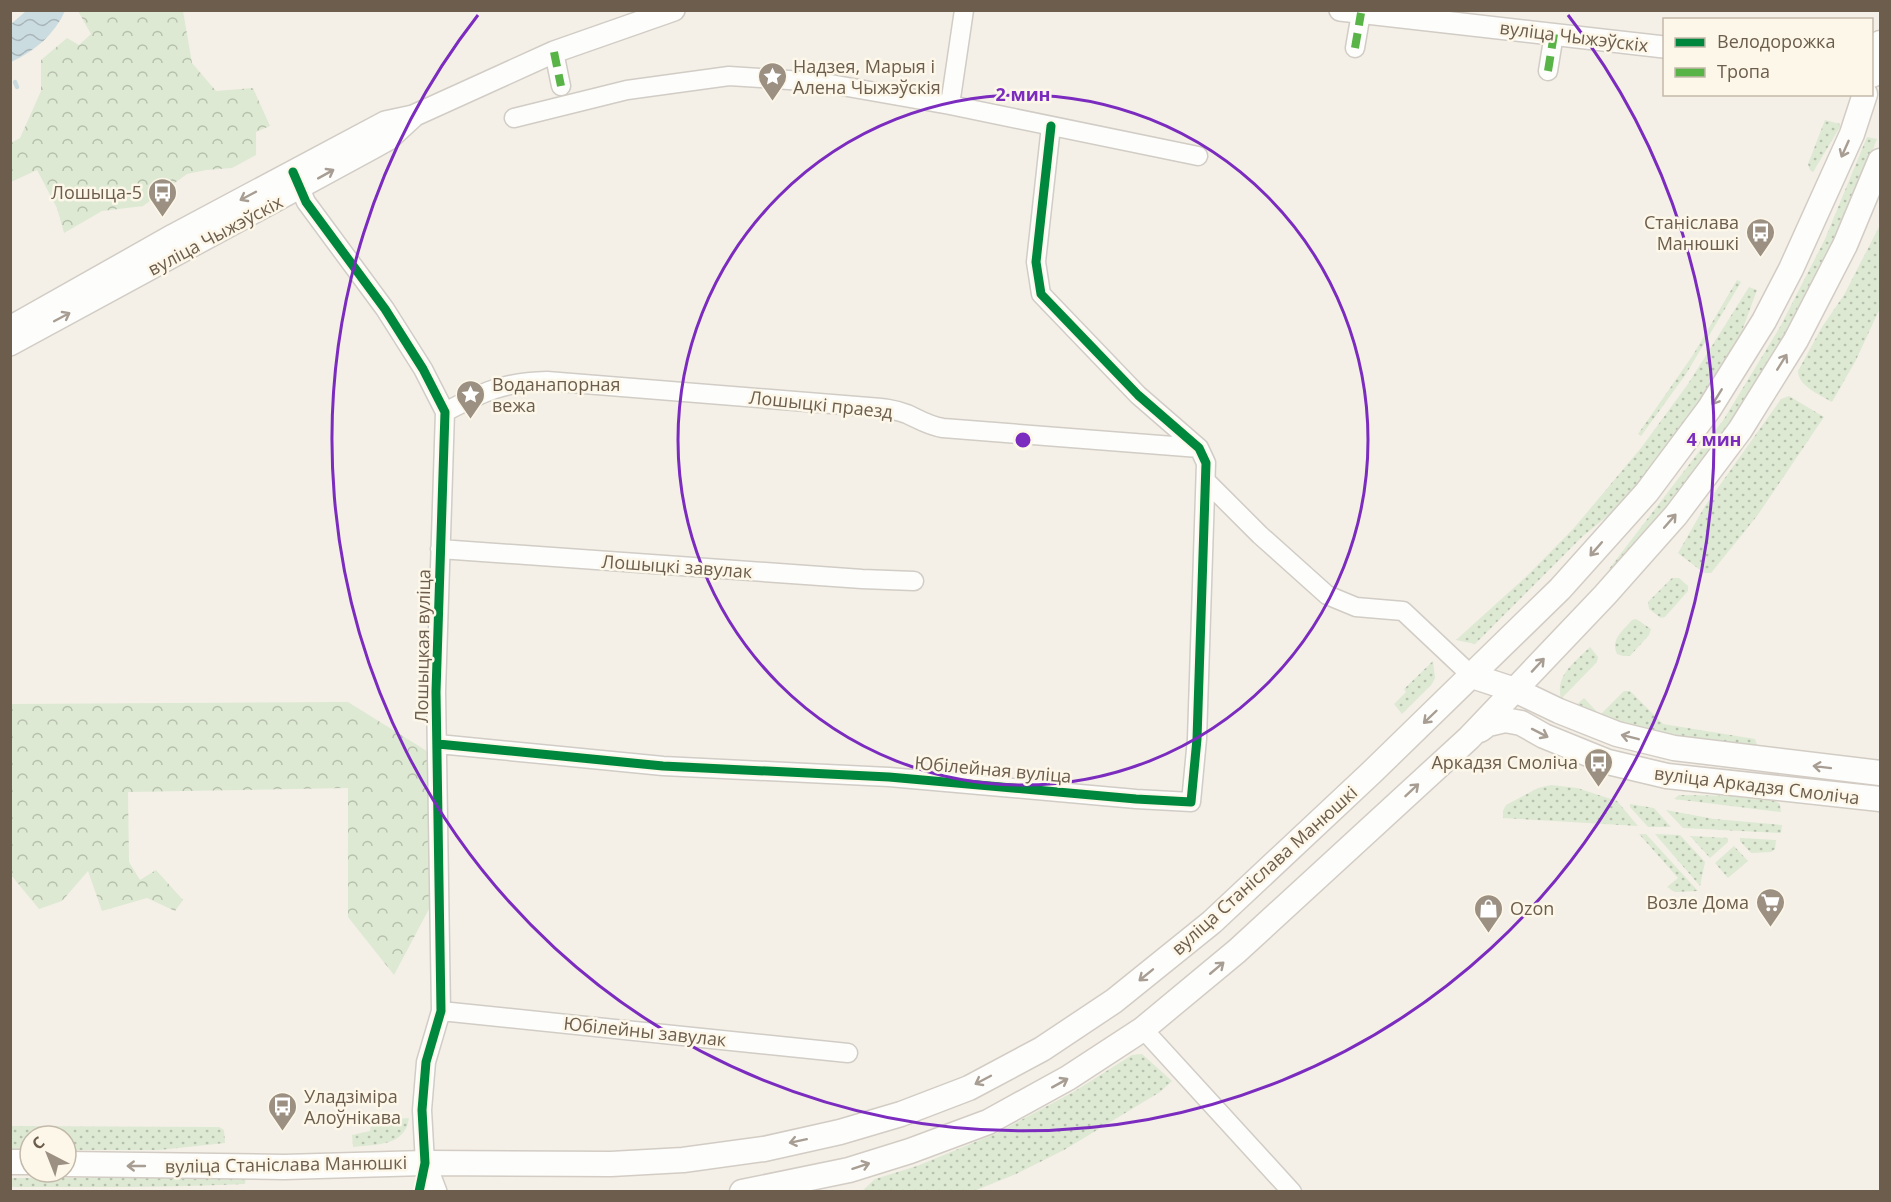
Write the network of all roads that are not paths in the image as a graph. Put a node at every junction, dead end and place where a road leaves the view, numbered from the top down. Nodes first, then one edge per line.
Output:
1 (674, 10) edge
2 (964, 10) edge
3 (1340, 10) edge
4 (1361, 13) junction
5 (1554, 34) junction
6 (1881, 43) edge
7 (1663, 47) edge
8 (1355, 48) dead end
9 (554, 52) junction
10 (1548, 71) dead end
11 (1873, 71) edge
12 (561, 86) dead end
13 (1864, 96) edge
14 (950, 105) junction
15 (514, 118) dead end
16 (1051, 126) junction
17 (1198, 156) dead end
18 (1881, 161) edge
19 (297, 180) junction
20 (10, 327) edge
21 (10, 345) edge
22 (445, 412) junction
23 (1199, 448) junction
24 (1206, 481) junction
25 (440, 549) junction
26 (914, 581) dead end
27 (1472, 676) junction
28 (1515, 690) junction
29 (1469, 738) junction
30 (438, 744) junction
31 (1881, 773) edge
32 (1881, 799) edge
33 (441, 1011) junction
34 (1143, 1029) junction
35 (848, 1053) dead end
36 (425, 1162) junction
37 (78, 1164) edge
38 (419, 1191) edge
39 (436, 1191) edge
40 (742, 1191) edge
41 (1292, 1191) edge

1 - 9 street, вуліца Чыжэўскіх
2 - 14 street
3 - 4 street, вуліца Чыжэўскіх
4 - 5 street, вуліца Чыжэўскіх
4 - 8 street
5 - 7 street, вуліца Чыжэўскіх
5 - 10 street
6 - 11 main road
9 - 12 street
9 - 19 street, вуліца Чыжэўскіх
13 -> 27 main road, вуліца Станіслава Манюшкі
14 - 15 street
14 - 16 street
16 - 17 street
16 - 23 street
28 -> 18 main road
19 -> 20 street, вуліца Чыжэўскіх
21 -> 19 street, вуліца Чыжэўскіх
19 - 22 street, Лошыцкая вуліца
22 - 23 street, Лошыцкі праезд
22 - 25 street, Лошыцкая вуліца
23 - 24 street, Юбілейная вуліца
24 - 27 street
24 - 30 street, Юбілейная вуліца
25 - 26 street, Лошыцкі завулак
25 - 30 street, Лошыцкая вуліца
27 - 28 main road, вуліца Аркадзя Смоліча
27 -> 36 main road, вуліца Станіслава Манюшкі
28 - 29 main road
31 -> 28 main road, вуліца Аркадзя Смоліча
29 -> 32 main road, вуліца Аркадзя Смоліча
34 -> 29 main road
30 - 33 street, Лошыцкая вуліца
33 - 35 street, Юбілейны завулак
33 - 36 street, Лошыцкая вуліца
40 -> 34 main road
34 - 41 street
36 -> 37 main road, вуліца Станіслава Манюшкі
36 - 38 street
36 - 39 street

